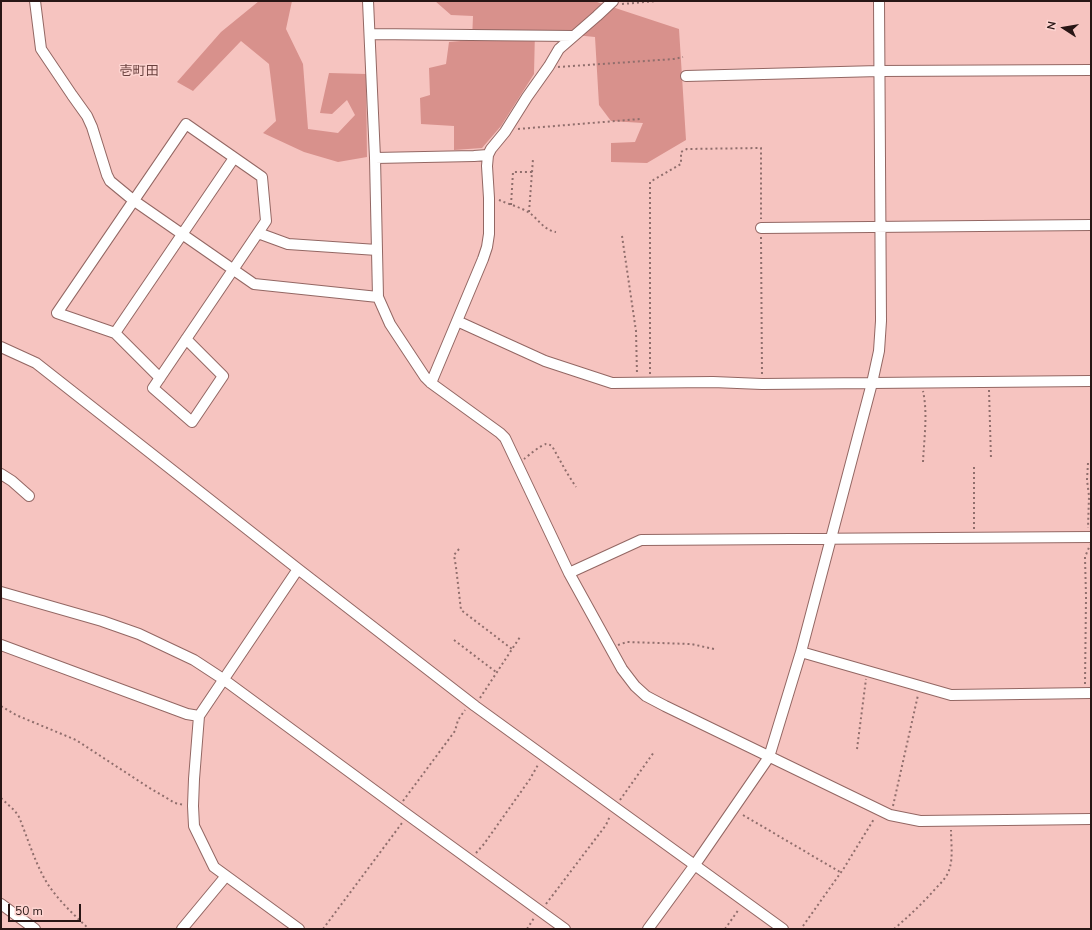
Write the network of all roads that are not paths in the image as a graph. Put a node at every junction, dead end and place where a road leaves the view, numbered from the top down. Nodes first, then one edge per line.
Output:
1 (35, 1) edge
2 (368, 1) edge
3 (879, 1) edge
4 (615, 2) edge
5 (370, 34) junction
6 (573, 36) junction
7 (1091, 70) edge
8 (879, 71) junction
9 (686, 76) dead end
10 (488, 155) junction
11 (234, 158) junction
12 (375, 158) junction
13 (133, 200) junction
14 (1091, 225) edge
15 (880, 227) junction
16 (762, 228) road end
17 (258, 233) junction
18 (183, 235) junction
19 (377, 250) junction
20 (233, 270) junction
21 (378, 297) junction
22 (457, 321) junction
23 (115, 333) junction
24 (186, 339) junction
25 (1, 347) edge
26 (160, 378) junction
27 (1091, 381) edge
28 (431, 383) junction
29 (872, 383) junction
30 (1, 474) edge
31 (29, 496) dead end
32 (1090, 537) edge
33 (830, 539) junction
34 (298, 569) junction
35 (569, 573) junction
36 (1, 592) edge
37 (1, 645) edge
38 (801, 652) junction
39 (223, 679) junction
40 (1088, 689) edge
41 (199, 716) junction
42 (769, 757) junction
43 (1091, 819) edge
44 (694, 866) junction
45 (226, 876) junction
46 (1, 904) edge
47 (35, 929) edge
48 (182, 929) edge
49 (299, 929) edge
50 (566, 929) edge
51 (648, 929) edge
52 (783, 929) edge

1 - 13 street
2 - 5 street
3 - 8 street
4 - 6 street
5 - 6 street
5 - 12 street
6 - 10 street
7 - 8 street
8 - 9 street
8 - 15 street
10 - 12 street
10 - 22 street
11 - 13 street
11 - 17 street
11 - 18 street
12 - 19 street
13 - 18 street
13 - 23 street
14 - 15 street
15 - 16 street
15 - 29 street
17 - 19 street
17 - 20 street
18 - 20 street
18 - 23 street
19 - 21 street
20 - 21 street
20 - 24 street
21 - 28 street
22 - 28 street
22 - 29 street
23 - 26 street
24 - 26 street
24 - 26 street
25 - 34 street
27 - 29 street
28 - 35 street
29 - 33 street
30 - 31 street
32 - 33 street
33 - 35 street
33 - 38 street
34 - 39 street
34 - 44 street
35 - 42 street
36 - 39 street
37 - 41 street
38 - 40 street
38 - 42 street
39 - 41 street
39 - 50 street
41 - 45 street
42 - 43 street
42 - 44 street
44 - 51 street
44 - 52 street
45 - 48 street
45 - 49 street
46 - 47 street

